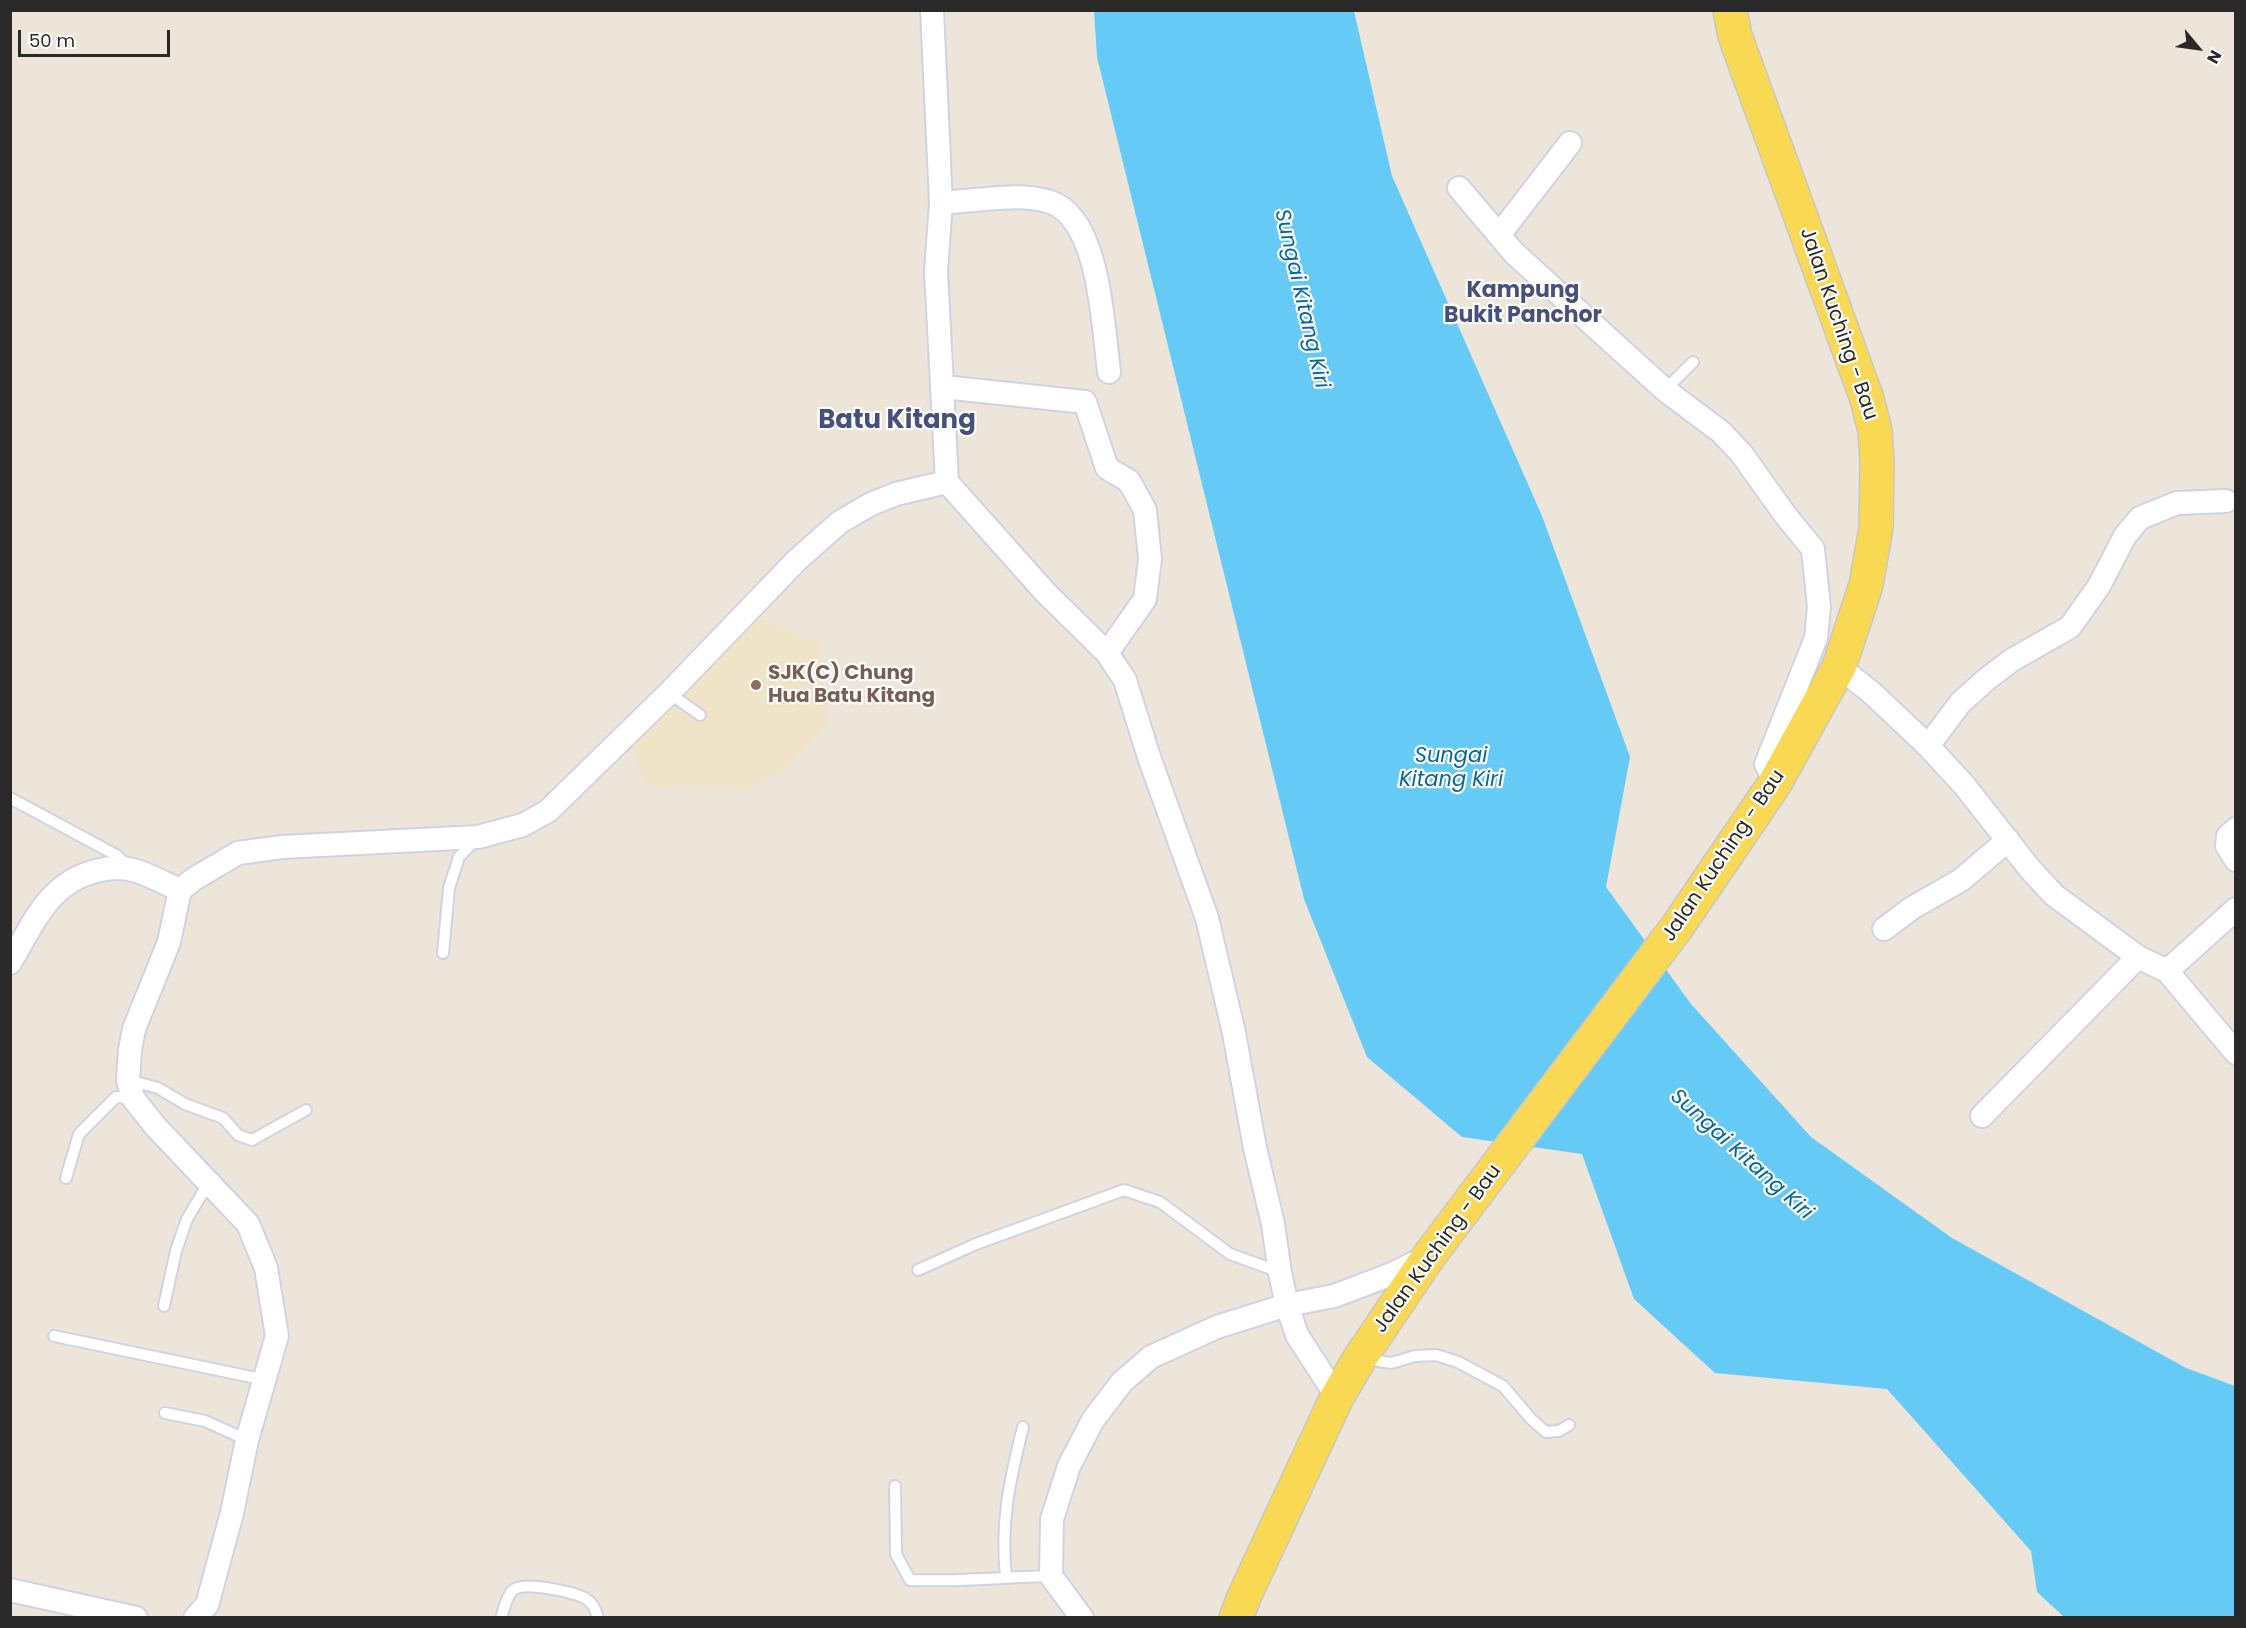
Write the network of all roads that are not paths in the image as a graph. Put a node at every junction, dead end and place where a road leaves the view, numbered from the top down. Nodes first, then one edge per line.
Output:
1 (932, 10) edge
2 (1730, 10) edge
3 (1570, 143) dead end
4 (1459, 188) dead end
5 (941, 203) junction
6 (1499, 235) junction
7 (1693, 362) dead end
8 (1109, 372) dead end
9 (943, 387) junction
10 (1665, 390) junction
11 (947, 482) junction
12 (2226, 501) dead end
13 (1107, 653) junction
14 (1839, 667) junction
15 (669, 693) junction
16 (700, 715) dead end
17 (1928, 746) junction
18 (1775, 783) junction
19 (10, 798) edge
20 (2235, 829) edge
21 (478, 837) junction
22 (2008, 840) junction
23 (2235, 860) edge
24 (132, 869) junction
25 (180, 890) junction
26 (2235, 909) edge
27 (1884, 929) dead end
28 (443, 953) dead end
29 (2138, 957) junction
30 (10, 963) edge
31 (2166, 971) junction
32 (2235, 1053) edge
33 (130, 1089) junction
34 (306, 1110) dead end
35 (1982, 1116) dead end
36 (66, 1178) dead end
37 (209, 1182) junction
38 (1429, 1256) junction
39 (918, 1270) dead end
40 (1280, 1273) junction
41 (1287, 1305) junction
42 (164, 1306) dead end
43 (54, 1336) dead end
44 (1360, 1358) junction
45 (266, 1380) junction
46 (1337, 1397) junction
47 (165, 1413) dead end
48 (1569, 1425) dead end
49 (1023, 1427) dead end
50 (247, 1440) junction
51 (895, 1486) dead end
52 (1051, 1576) junction
53 (1006, 1577) junction
54 (10, 1590) edge
55 (136, 1617) edge
56 (195, 1617) edge
57 (501, 1617) edge
58 (598, 1617) edge
59 (1082, 1617) edge
60 (1236, 1617) edge

1 - 5 street
2 - 14 main road, Jalan Kuching - Bau
3 - 6 street
4 - 6 street
5 - 8 street
5 - 9 street
6 - 10 street
7 - 10 lane
9 - 11 street
9 - 13 street
10 - 18 street
11 - 13 street
11 - 15 street
12 - 17 street
13 - 40 street
14 - 17 street
14 - 18 main road, Jalan Kuching - Bau
15 - 16 lane
15 - 21 street
17 - 22 street
18 - 38 main road, Jalan Kuching - Bau
19 - 24 lane
20 - 23 street
21 - 25 street
21 - 28 lane
22 - 27 street
22 - 29 street
24 - 25 street
24 - 30 street
25 - 33 street
26 - 31 street
29 - 31 street
29 - 35 street
31 - 32 street
33 - 34 lane
33 - 36 lane
33 - 37 street
37 - 42 lane
37 - 45 street
38 - 41 street
38 - 44 main road, Jalan Kuching - Bau
39 - 40 lane
40 - 41 street
41 - 46 street
41 - 52 street
43 - 45 lane
44 - 46 main road, Jalan Kuching - Bau
44 - 48 lane
45 - 50 street
46 - 60 main road, Jalan Kuching - Bau
47 - 50 lane
49 - 53 lane
50 - 56 street
51 - 53 lane
52 - 53 lane
52 - 59 street
54 - 55 street
57 - 58 lane

